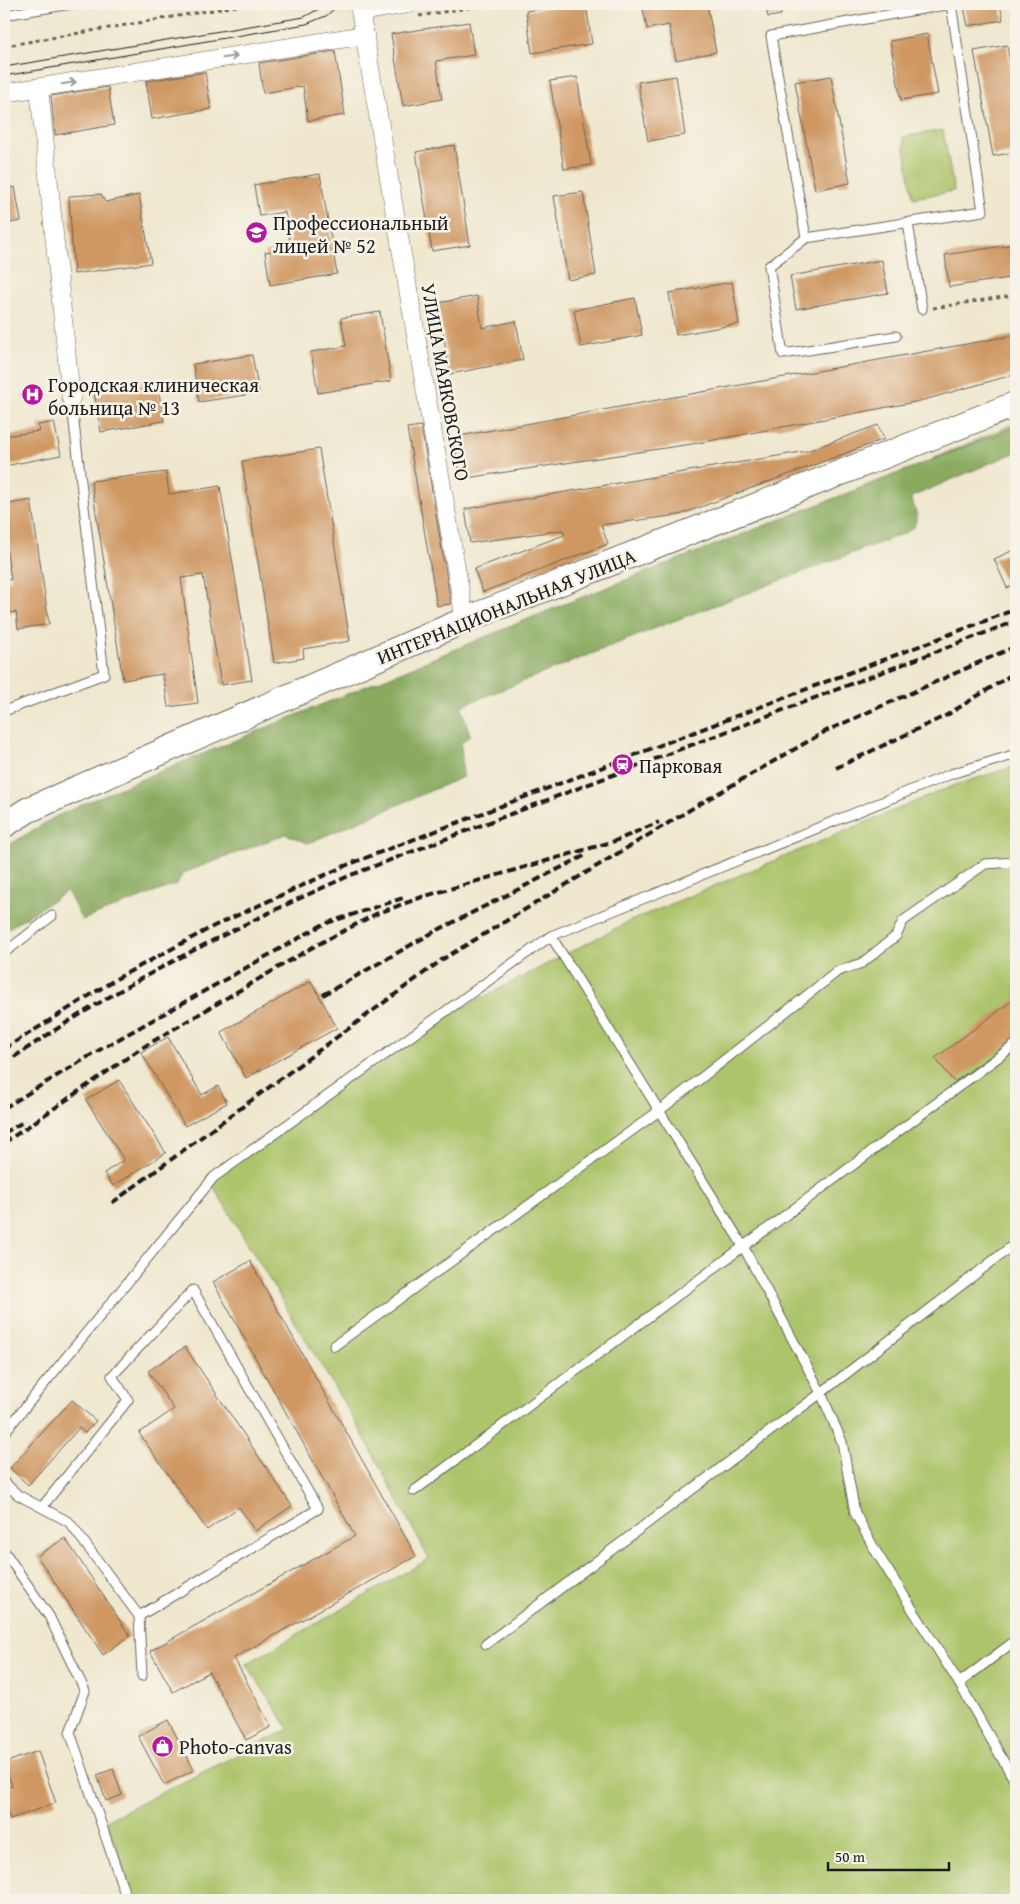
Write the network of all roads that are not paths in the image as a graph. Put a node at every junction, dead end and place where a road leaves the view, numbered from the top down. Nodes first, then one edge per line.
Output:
1 (71, 4) edge
2 (408, 4) edge
3 (360, 8) edge
4 (898, 8) edge
5 (4, 15) edge
6 (365, 35) junction
7 (39, 88) junction
8 (4, 94) edge
9 (908, 222) junction
10 (806, 238) junction
11 (922, 310) road end
12 (896, 336) dead end
13 (71, 398) joint
14 (1016, 404) edge
15 (465, 620) junction
16 (4, 711) edge
17 (1016, 754) edge
18 (4, 826) edge
19 (1014, 862) dead end
20 (52, 916) dead end
21 (551, 936) junction
22 (4, 953) edge
23 (1016, 1044) edge
24 (659, 1111) junction
25 (1016, 1243) edge
26 (743, 1246) junction
27 (334, 1346) dead end
28 (821, 1393) junction
29 (4, 1433) edge
30 (4, 1482) edge
31 (414, 1491) dead end
32 (42, 1507) junction
33 (4, 1551) edge
34 (139, 1616) junction
35 (1016, 1640) edge
36 (486, 1644) dead end
37 (142, 1676) dead end
38 (959, 1683) junction
39 (1016, 1782) edge
40 (127, 1900) edge

1 - 5 lane
2 - 3 street
3 - 6 street, УЛИЦА МАЯКОВСКОГО
4 - 9 lane
4 - 10 lane
7 -> 6 street
6 - 15 street, УЛИЦА МАЯКОВСКОГО
7 - 8 street
7 - 13 street
9 - 10 lane
9 - 11 lane
10 - 12 lane
13 - 16 lane
14 - 15 main road, ИНТЕРНАЦИОНАЛЬНАЯ УЛИЦА
15 - 18 main road, ИНТЕРНАЦИОНАЛЬНАЯ УЛИЦА
17 - 21 lane
19 - 24 lane
20 - 22 lane
21 - 24 lane
21 - 29 lane
23 - 26 lane
24 - 26 lane
24 - 27 lane
25 - 28 lane
26 - 28 lane
26 - 31 lane
28 - 36 lane
28 - 38 lane
30 - 32 lane
32 - 34 lane
32 - 34 lane
33 - 40 lane
34 - 37 lane
35 - 38 lane
38 - 39 lane

